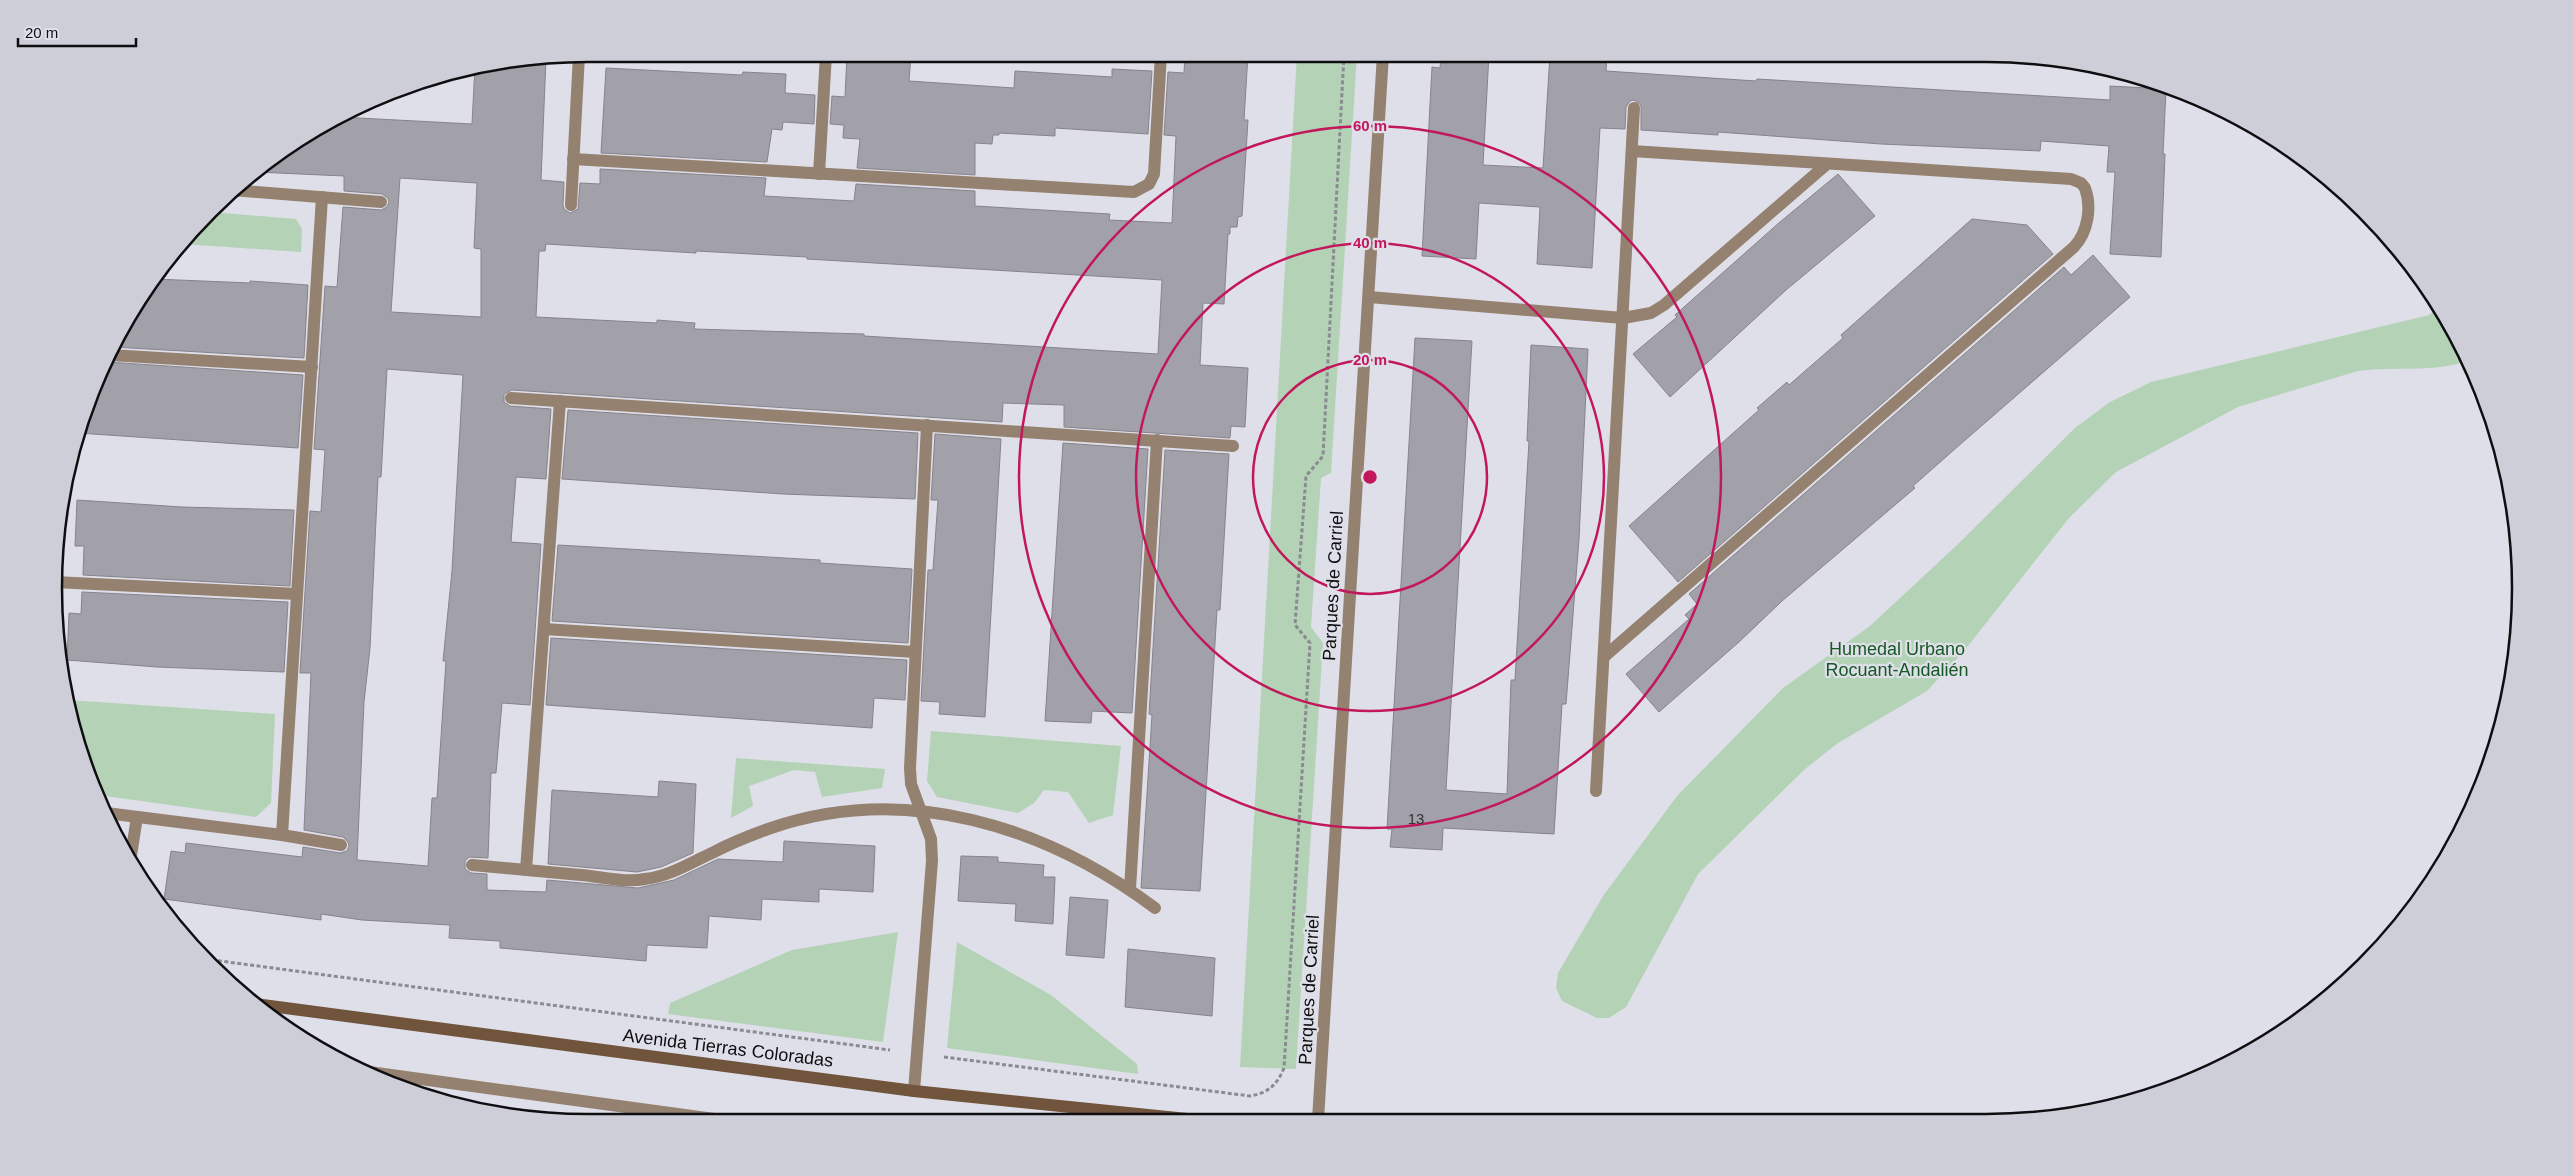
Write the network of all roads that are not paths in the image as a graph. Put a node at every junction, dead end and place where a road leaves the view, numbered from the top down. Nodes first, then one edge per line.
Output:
1 (826, 62) edge
2 (1161, 62) edge
3 (1383, 62) edge
4 (579, 63) edge
5 (1634, 108) dead end
6 (1632, 151) junction
7 (573, 159) junction
8 (1826, 164) junction
9 (819, 174) junction
10 (244, 191) edge
11 (322, 197) junction
12 (381, 202) dead end
13 (570, 205) dead end
14 (1368, 297) junction
15 (1623, 318) junction
16 (117, 355) edge
17 (312, 366) junction
18 (511, 398) dead end
19 (560, 401) junction
20 (927, 425) junction
21 (1157, 440) junction
22 (1234, 446) dead end
23 (62, 582) edge
24 (297, 594) junction
25 (544, 629) junction
26 (915, 652) junction
27 (1605, 656) junction
28 (1596, 791) dead end
29 (922, 810) junction
30 (114, 814) edge
31 (137, 817) junction
32 (282, 835) junction
33 (341, 845) dead end
34 (132, 849) edge
35 (472, 865) dead end
36 (526, 870) junction
37 (1130, 889) junction
38 (1155, 908) dead end
39 (269, 1006) edge
40 (392, 1075) edge
41 (914, 1091) junction
42 (677, 1114) edge
43 (1138, 1114) edge
44 (1318, 1114) edge

1 - 9 street
2 - 9 street
3 - 14 street, Parques de Carriel
4 - 7 street
5 - 6 street
6 - 8 street
6 - 15 street
7 - 9 street
7 - 13 street
8 - 15 street
8 - 27 street
10 - 11 street
11 - 12 street
11 - 17 street
14 - 15 street
14 - 44 street, Parques de Carriel
15 - 27 street
16 - 17 street
17 - 24 street
18 - 19 street
19 - 20 street
19 - 25 street
20 - 21 street
20 - 26 street
21 - 22 street
21 - 37 street
23 - 24 street
24 - 32 street
25 - 26 street
25 - 36 street
26 - 29 street
27 - 28 street
29 - 36 street
29 - 37 street
29 - 41 street
30 - 31 street
31 - 32 street
31 - 34 street
32 - 33 street
35 - 36 street
37 - 38 street
39 - 41 street, Avenida Tierras Coloradas
40 - 42 street
41 - 43 street, Avenida Tierras Coloradas

